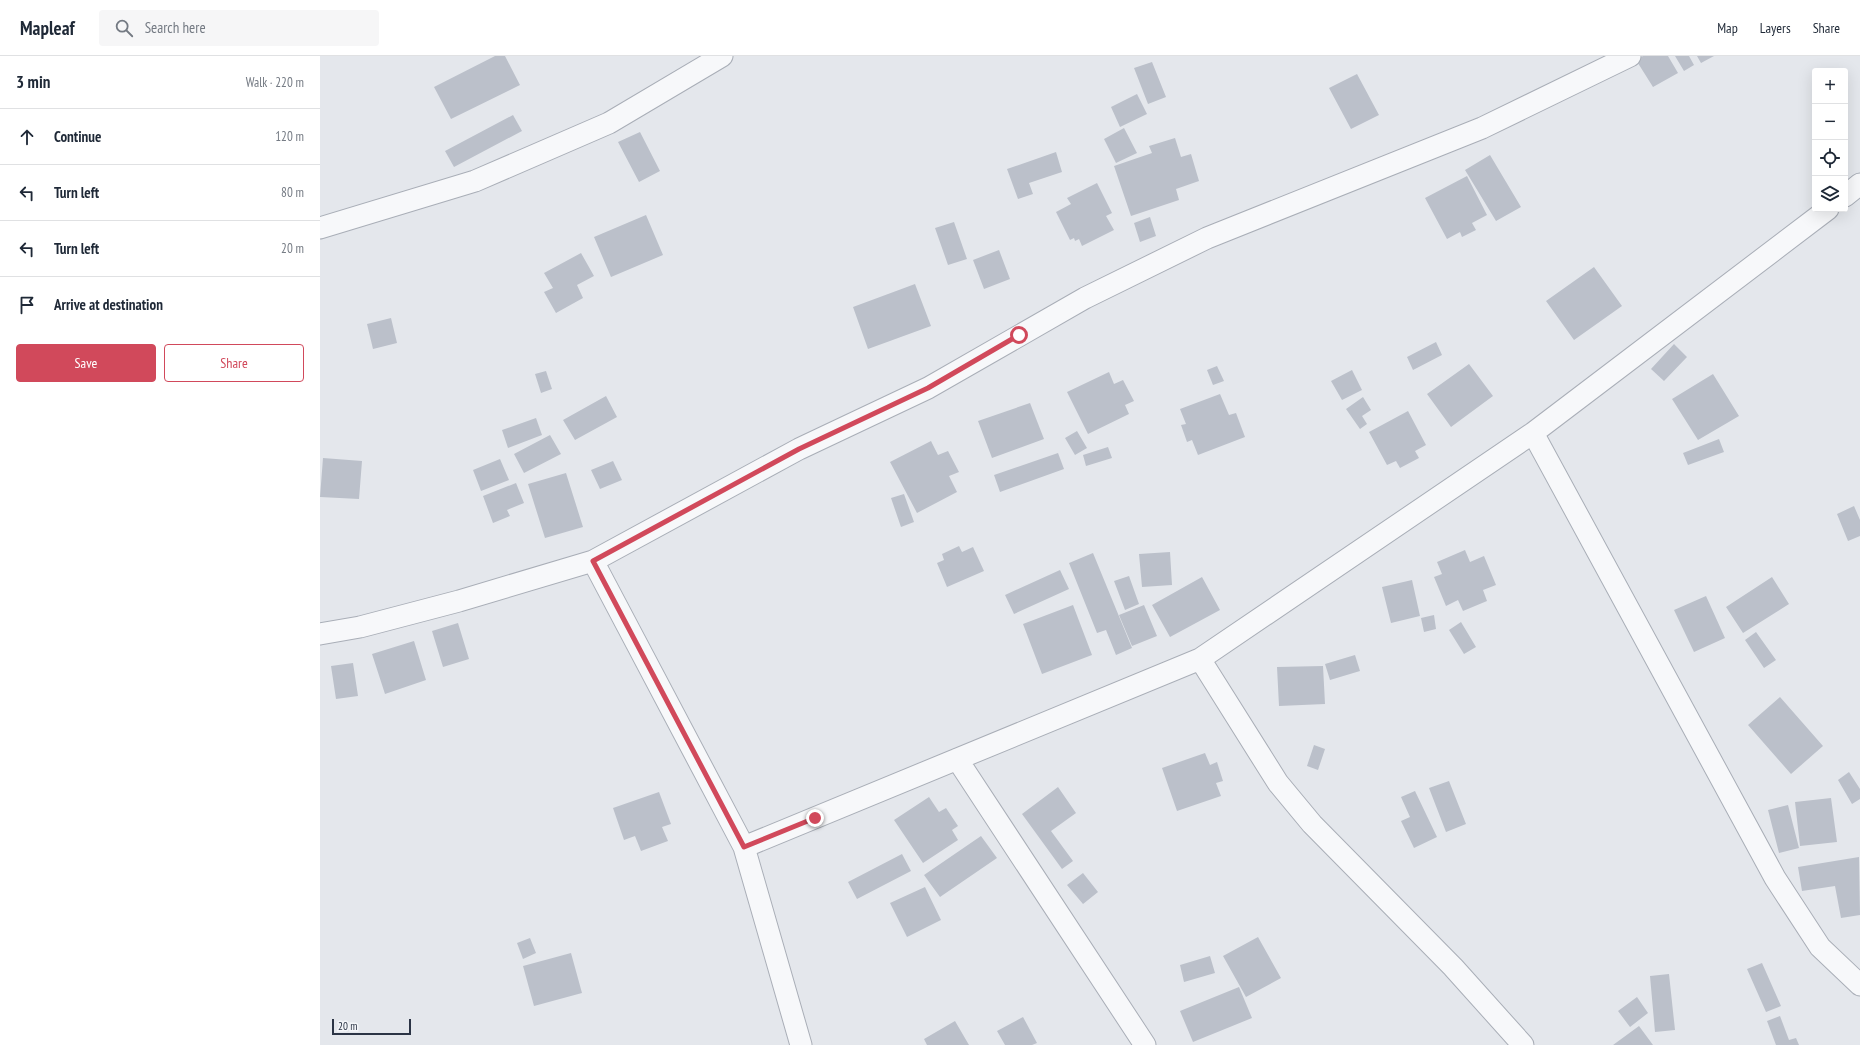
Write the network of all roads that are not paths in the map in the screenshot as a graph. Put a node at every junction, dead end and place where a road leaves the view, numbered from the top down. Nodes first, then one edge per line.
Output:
1 (722, 56) edge
2 (1630, 56) edge
3 (1860, 184) edge
4 (1848, 194) edge
5 (1824, 212) edge
6 (320, 228) edge
7 (1533, 433) junction
8 (593, 561) junction
9 (320, 634) edge
10 (1200, 659) junction
11 (957, 759) junction
12 (744, 847) junction
13 (1860, 985) edge
14 (800, 1045) edge
15 (1146, 1045) edge
16 (1523, 1045) edge

1 - 6 street
2 - 8 street
3 - 4 street
5 - 7 street
7 - 10 street
7 - 13 street
8 - 9 street
8 - 12 street
10 - 11 street
10 - 16 street
11 - 12 street
11 - 15 street
12 - 14 street

